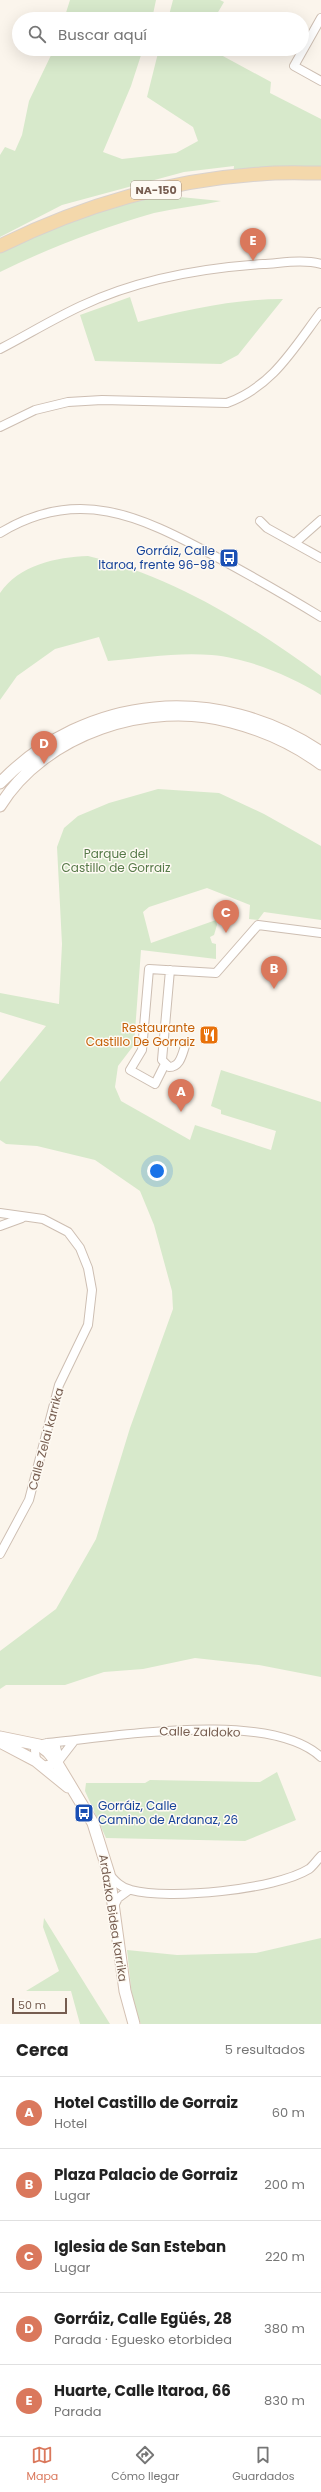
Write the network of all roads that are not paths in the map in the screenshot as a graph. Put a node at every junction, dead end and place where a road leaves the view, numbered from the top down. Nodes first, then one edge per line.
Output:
1 (321, 18) edge
2 (309, 39) edge
3 (300, 56) edge
4 (321, 81) edge
5 (321, 173) edge
6 (0, 246) edge
7 (321, 264) edge
8 (321, 312) edge
9 (0, 349) edge
10 (0, 427) edge
11 (321, 520) edge
12 (260, 521) dead end
13 (0, 533) edge
14 (296, 542) junction
15 (321, 558) edge
16 (321, 617) edge
17 (321, 752) edge
18 (321, 764) edge
19 (0, 782) edge
20 (0, 806) edge
21 (321, 933) edge
22 (170, 970) junction
23 (185, 1046) dead end
24 (165, 1064) junction
25 (0, 1213) edge
26 (28, 1217) junction
27 (0, 1226) edge
28 (0, 1554) edge
29 (0, 1736) edge
30 (74, 1741) junction
31 (0, 1742) edge
32 (43, 1744) junction
33 (321, 1757) edge
34 (58, 1761) junction
35 (39, 1763) junction
36 (76, 1794) junction
37 (321, 1856) edge
38 (108, 1874) junction
39 (129, 1890) junction
40 (114, 1908) junction
41 (134, 2024) edge

1 - 2 street
3 - 4 street
5 - 6 main road, NA-150
7 - 9 street
8 - 10 street
11 - 14 street
12 - 14 street
13 - 16 street
14 - 15 street
17 - 19 street
18 - 20 street
21 - 22 street
22 - 24 street
22 - 24 street
23 - 24 street
25 - 26 street, Calle Zelai karrika
26 - 27 street
26 - 28 street, Calle Zelai karrika
29 - 32 street
30 - 32 street, Calle Zaldoko
30 - 33 street, Calle Zaldoko
30 - 34 street
31 - 35 street, Ardazko Bidea karrika
32 - 34 street, Ardazko Bidea karrika
32 - 35 street
34 - 35 street
34 - 36 street, Ardazko Bidea karrika
35 - 36 street, Ardazko Bidea karrika
36 - 38 street, Ardazko Bidea karrika
37 - 39 street
38 - 39 street
38 - 40 street, Ardazko Bidea karrika
39 - 40 street
40 - 41 street, Ardazko Bidea karrika

